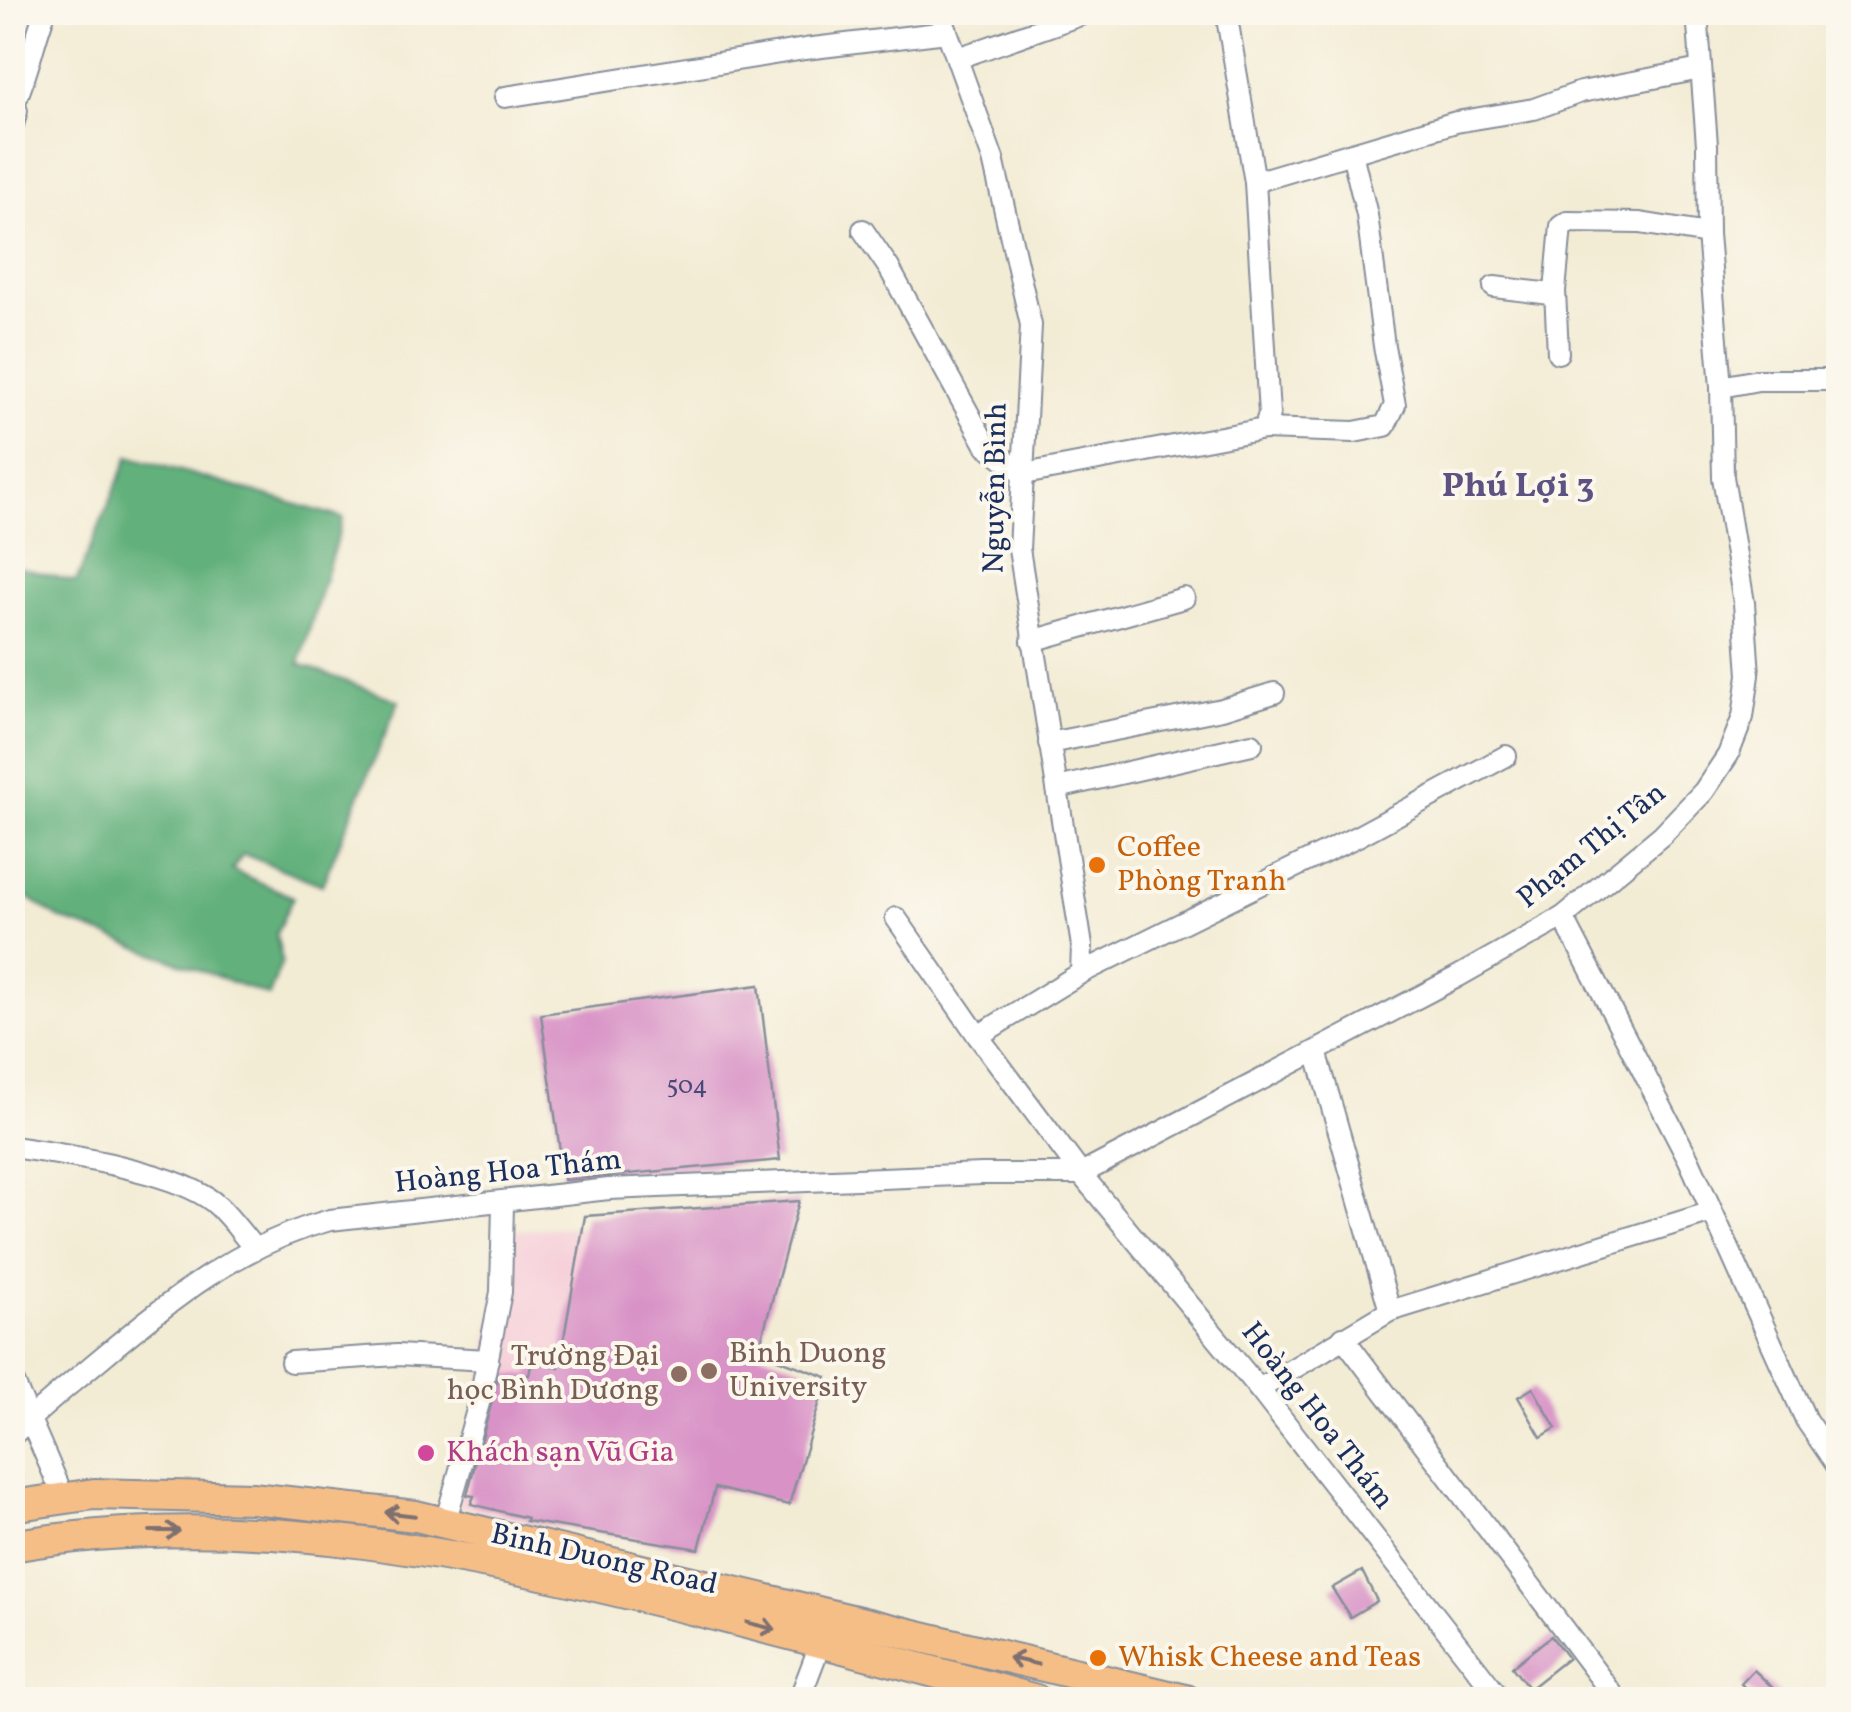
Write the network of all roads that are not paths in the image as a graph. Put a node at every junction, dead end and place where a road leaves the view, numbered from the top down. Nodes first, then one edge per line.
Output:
1 (45, 12) edge
2 (1089, 12) edge
3 (1226, 12) edge
4 (1698, 12) edge
5 (943, 22) edge
6 (958, 58) junction
7 (1701, 69) junction
8 (505, 97) dead end
9 (13, 102) edge
10 (12, 128) edge
11 (1352, 153) junction
12 (1255, 182) junction
13 (863, 230) dead end
14 (1708, 234) junction
15 (1494, 287) dead end
16 (1554, 291) junction
17 (1558, 353) dead end
18 (1838, 380) edge
19 (1720, 387) junction
20 (1264, 429) junction
21 (1024, 474) junction
22 (1184, 598) dead end
23 (1032, 640) junction
24 (1274, 693) dead end
25 (1049, 743) junction
26 (1252, 744) dead end
27 (1506, 756) dead end
28 (1057, 788) junction
29 (1562, 917) junction
30 (896, 918) dead end
31 (1081, 972) junction
32 (978, 1036) junction
33 (1316, 1051) junction
34 (12, 1147) edge
35 (1081, 1174) junction
36 (503, 1203) junction
37 (1712, 1212) junction
38 (253, 1247) junction
39 (1390, 1311) junction
40 (1344, 1337) junction
41 (488, 1360) junction
42 (291, 1362) dead end
43 (12, 1378) edge
44 (1259, 1390) junction
45 (32, 1417) junction
46 (12, 1436) edge
47 (1838, 1467) edge
48 (64, 1498) junction
49 (12, 1506) edge
50 (445, 1523) junction
51 (68, 1536) junction
52 (12, 1546) edge
53 (822, 1642) junction
54 (799, 1700) edge
55 (1036, 1700) edge
56 (1186, 1700) edge
57 (1501, 1700) edge
58 (1617, 1700) edge

1 - 9 street
2 - 6 street
3 - 12 street
4 - 7 street, Phạm Thị Tân
5 - 6 street, Nguyễn Bình
5 - 8 street
6 - 21 street, Nguyễn Bình
7 - 11 street
7 - 14 street, Phạm Thị Tân
9 - 10 street
11 - 12 street
11 - 20 street
12 - 20 street
13 - 21 street
14 - 16 street
14 - 19 street, Phạm Thị Tân
15 - 16 street
16 - 17 street
18 - 19 street
19 - 29 street, Phạm Thị Tân
20 - 21 street
21 - 23 street, Nguyễn Bình
22 - 23 street
23 - 25 street, Nguyễn Bình
24 - 25 street
25 - 28 street, Nguyễn Bình
26 - 28 street
27 - 31 street
28 - 31 street, Nguyễn Bình
29 - 33 street, Phạm Thị Tân
29 - 37 street
30 - 32 street, Hoàng Hoa Thám
31 - 32 street
32 - 35 street, Hoàng Hoa Thám
33 - 35 street, Phạm Thị Tân
33 - 39 street
34 - 38 street
35 - 36 street, Hoàng Hoa Thám
35 - 44 street, Hoàng Hoa Thám
36 - 38 street, Hoàng Hoa Thám
36 - 41 street
37 - 39 street
37 - 47 street
38 - 45 street, Hoàng Hoa Thám
39 - 40 street
40 - 44 street
40 - 58 street
41 - 42 street
41 - 50 street
43 - 45 street
44 - 57 street, Hoàng Hoa Thám
45 - 46 street, Hoàng Hoa Thám
45 - 48 street
48 - 49 highway, Binh Duong Road
50 -> 48 highway, Binh Duong Road
48 - 51 highway
56 -> 50 highway, Binh Duong Road
51 - 52 highway, Binh Duong Road
51 -> 53 highway, Binh Duong Road
53 - 54 street
53 - 55 highway, Binh Duong Road

